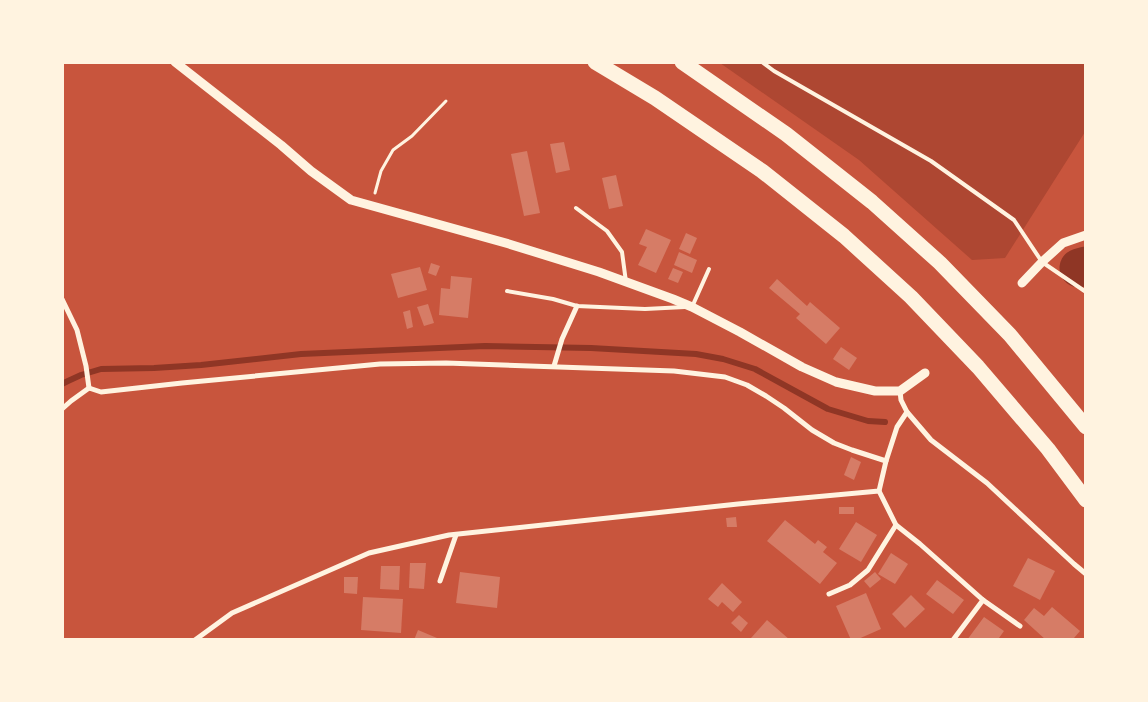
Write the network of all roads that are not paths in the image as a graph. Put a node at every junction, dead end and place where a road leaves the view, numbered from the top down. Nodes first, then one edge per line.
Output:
1 (175, 62) edge
2 (595, 62) edge
3 (682, 62) edge
4 (762, 62) edge
5 (576, 208) dead end
6 (1086, 235) edge
7 (1042, 262) junction
8 (709, 269) dead end
9 (626, 282) junction
10 (1022, 283) dead end
11 (506, 291) dead end
12 (1086, 292) edge
13 (62, 299) edge
14 (577, 306) junction
15 (692, 307) junction
16 (554, 366) junction
17 (925, 373) dead end
18 (89, 388) junction
19 (900, 391) junction
20 (62, 409) edge
21 (907, 412) junction
22 (1086, 427) edge
23 (886, 462) junction
24 (879, 491) junction
25 (1086, 500) edge
26 (896, 525) junction
27 (456, 534) junction
28 (1086, 574) edge
29 (440, 581) dead end
30 (829, 594) dead end
31 (984, 600) junction
32 (1020, 626) dead end
33 (195, 640) edge
34 (953, 640) edge

1 - 9 street
2 - 25 highway
3 - 22 highway
4 - 7 lane
5 - 9 lane
6 - 7 street
7 - 10 street
7 - 12 lane
8 - 15 lane
9 - 15 street
11 - 14 lane
13 - 18 street
14 - 15 lane
14 - 16 street
15 - 19 street
16 - 18 street
16 - 23 street
17 - 19 street
18 - 20 street
19 - 21 street
21 - 23 street
21 - 28 street
23 - 24 street
24 - 26 street
24 - 27 street
26 - 30 street
26 - 31 street
27 - 29 street
27 - 33 street
31 - 32 street
31 - 34 street

